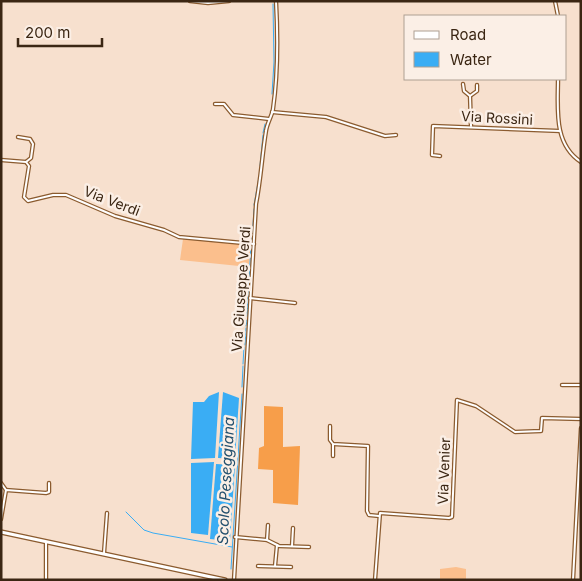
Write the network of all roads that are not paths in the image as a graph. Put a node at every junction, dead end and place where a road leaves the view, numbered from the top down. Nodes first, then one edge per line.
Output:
1 (190, 1) edge
2 (229, 1) edge
3 (276, 1) edge
4 (555, 1) edge
5 (558, 15) edge
6 (558, 80) edge
7 (463, 84) dead end
8 (558, 84) junction
9 (563, 84) dead end
10 (477, 85) dead end
11 (470, 96) junction
12 (215, 104) dead end
13 (272, 112) junction
14 (269, 118) junction
15 (471, 126) junction
16 (560, 131) junction
17 (396, 135) dead end
18 (18, 137) dead end
19 (440, 156) dead end
20 (1, 160) edge
21 (26, 162) junction
22 (581, 162) edge
23 (254, 244) junction
24 (250, 298) junction
25 (295, 303) dead end
26 (562, 385) dead end
27 (581, 385) edge
28 (581, 419) edge
29 (330, 426) dead end
30 (581, 428) edge
31 (333, 444) junction
32 (333, 456) dead end
33 (1, 483) edge
34 (49, 483) dead end
35 (6, 490) junction
36 (107, 513) dead end
37 (379, 516) junction
38 (1, 519) edge
39 (268, 525) dead end
40 (293, 528) dead end
41 (1, 532) edge
42 (235, 537) junction
43 (267, 540) junction
44 (46, 541) junction
45 (277, 545) junction
46 (292, 546) junction
47 (309, 547) dead end
48 (104, 553) junction
49 (258, 566) dead end
50 (275, 566) junction
51 (291, 567) dead end
52 (46, 580) edge
53 (225, 580) edge
54 (234, 580) edge
55 (375, 580) edge
56 (573, 580) edge

1 - 2 street
3 - 13 street, Via Giuseppe Verdi
4 - 5 street
6 - 8 street
7 - 11 street
8 - 9 street
8 - 16 street
10 - 11 street
11 - 15 street
12 - 14 street
13 - 14 street, Via Giuseppe Verdi
13 - 17 street
14 - 23 street, Via Giuseppe Verdi
15 - 16 street, Via Rossini
15 - 19 street, Via Rossini
16 - 22 street
18 - 21 street
20 - 21 street
21 - 23 street, Via Verdi
23 - 24 street, Via Giuseppe Verdi
24 - 25 street
24 - 42 street, Via Giuseppe Verdi
26 - 27 street
28 - 37 street, Via Venier
29 - 31 street
30 - 56 street
31 - 32 street
31 - 37 street
33 - 35 street
34 - 35 street
35 - 38 street
36 - 48 street
37 - 55 street
39 - 43 street
40 - 46 street
41 - 44 main road
42 - 43 street
42 - 54 street, Via Giuseppe Verdi
43 - 45 street
44 - 48 main road
44 - 52 street
45 - 46 street
45 - 50 street
46 - 47 street
48 - 53 main road
49 - 50 street
50 - 51 street

